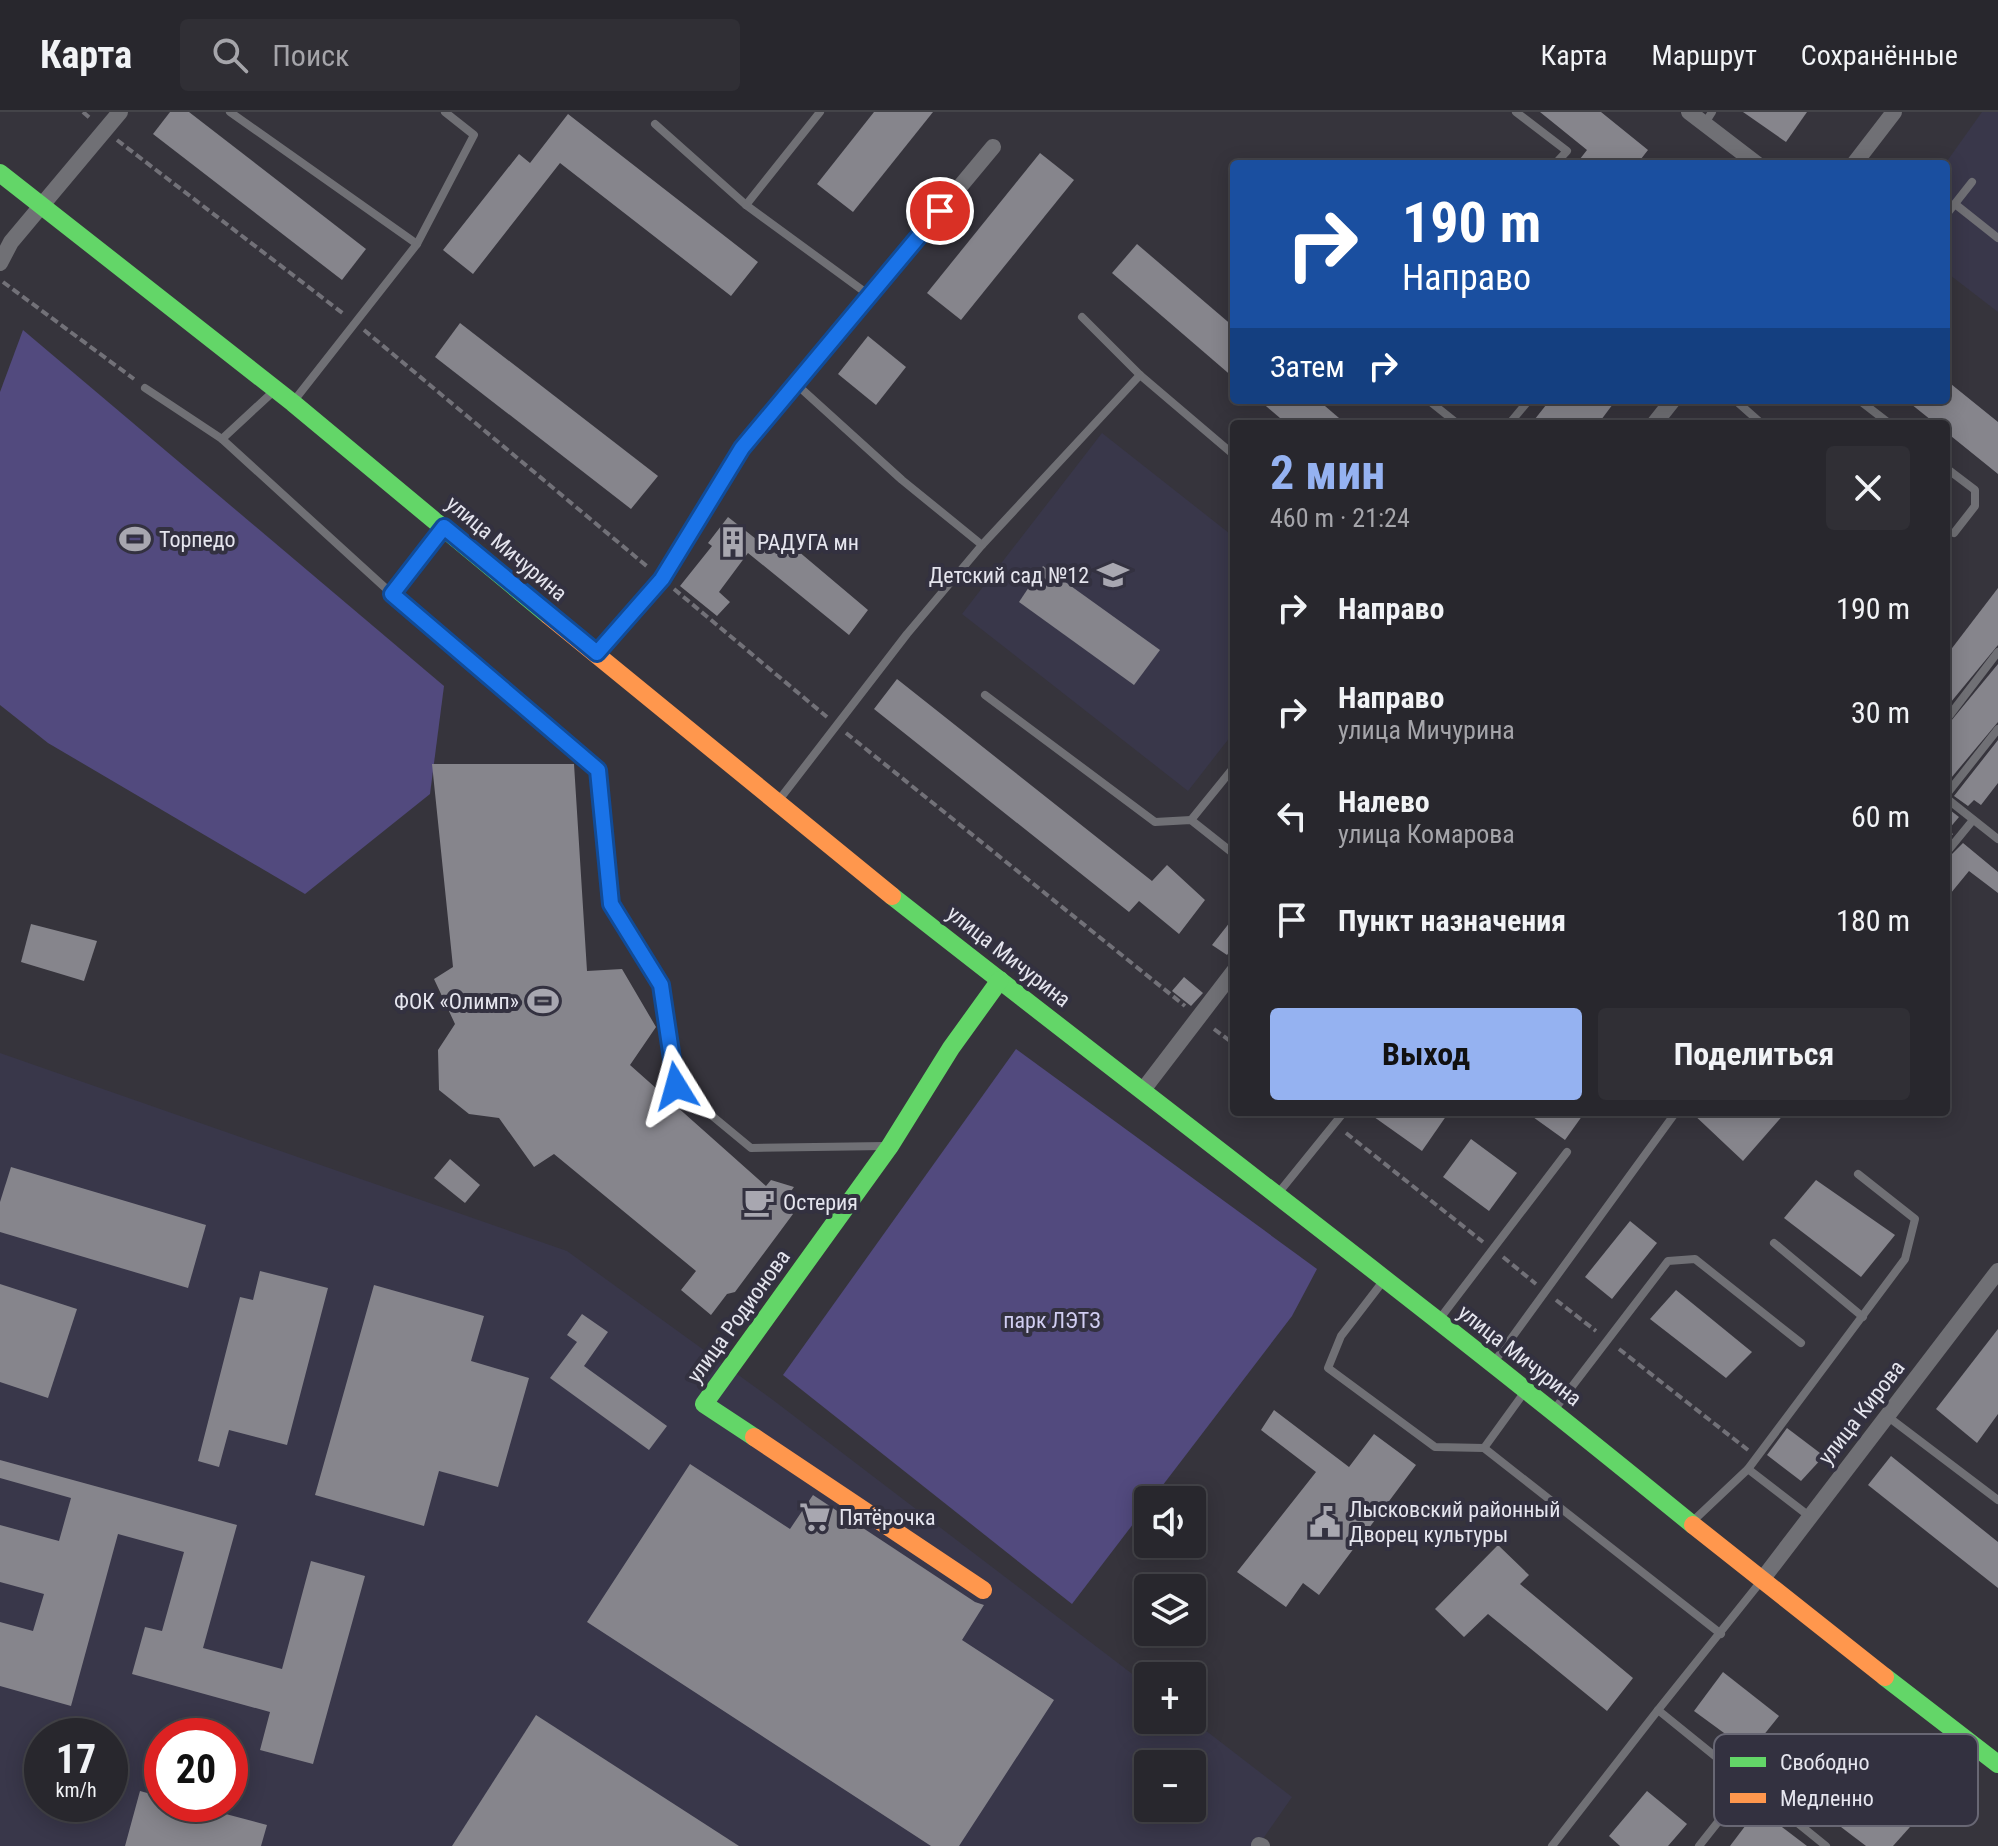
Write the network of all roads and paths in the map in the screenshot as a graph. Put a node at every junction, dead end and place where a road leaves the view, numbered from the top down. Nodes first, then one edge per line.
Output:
1 (120, 112) edge
2 (230, 112) edge
3 (445, 112) edge
4 (820, 112) edge
5 (1516, 112) edge
6 (1689, 112) edge
7 (1894, 112) edge
8 (1708, 117) edge
9 (655, 124) dead end
10 (993, 147) dead end
11 (1559, 160) edge
12 (1753, 160) edge
13 (1857, 160) edge
14 (0, 173) edge
15 (1972, 182) dead end
16 (1955, 204) junction
17 (746, 205) junction
18 (42, 206) junction
19 (1950, 210) edge
20 (1998, 238) edge
21 (417, 244) junction
22 (0, 263) edge
23 (3, 282) dead end
24 (869, 295) junction
25 (1082, 317) dead end
26 (1140, 375) junction
27 (796, 384) junction
28 (145, 388) joint
29 (275, 390) junction
30 (293, 403) junction
31 (1433, 404) edge
32 (1526, 404) edge
33 (1670, 404) edge
34 (1740, 404) edge
35 (1864, 404) edge
36 (1453, 420) edge
37 (1512, 420) edge
38 (1657, 420) edge
39 (1758, 420) edge
40 (1885, 420) edge
41 (222, 439) junction
42 (1230, 452) edge
43 (1950, 471) edge
44 (444, 527) junction
45 (1954, 533) dead end
46 (982, 545) junction
47 (392, 594) junction
48 (1998, 652) edge
49 (597, 653) junction
50 (985, 695) dead end
51 (1950, 715) edge
52 (1998, 729) edge
53 (1230, 772) edge
54 (1950, 792) edge
55 (1950, 800) edge
56 (776, 804) junction
57 (1191, 820) junction
58 (1973, 820) junction
59 (1998, 839) edge
60 (1950, 848) edge
61 (1230, 851) edge
62 (1230, 976) edge
63 (1000, 980) junction
64 (1143, 1090) junction
65 (1341, 1116) edge
66 (1673, 1116) edge
67 (890, 1146) junction
68 (1567, 1152) dead end
69 (1858, 1174) dead end
70 (1275, 1197) junction
71 (1774, 1243) dead end
72 (1998, 1271) edge
73 (1384, 1279) junction
74 (1863, 1317) junction
75 (1438, 1321) junction
76 (1801, 1343) dead end
77 (1494, 1362) junction
78 (1527, 1389) junction
79 (1554, 1411) junction
80 (1887, 1416) junction
81 (1484, 1448) junction
82 (1748, 1469) junction
83 (1998, 1500) edge
84 (1809, 1516) junction
85 (1690, 1523) junction
86 (1761, 1581) junction
87 (983, 1590) dead end
88 (1721, 1634) junction
89 (1658, 1710) junction
90 (1959, 1734) edge
91 (1978, 1749) edge
92 (1714, 1756) edge
93 (1998, 1764) edge
94 (1715, 1826) edge
95 (1801, 1826) edge
96 (1552, 1846) edge
97 (1699, 1846) edge
98 (1826, 1846) edge

1 - 18 street
2 - 21 lane
3 - 21 lane
4 - 17 lane
5 - 11 lane
6 - 8 street
7 - 13 street
8 - 12 street
9 - 17 lane
10 - 24 street
14 - 18 main road, улица Мичурина
15 - 16 lane
16 - 19 lane
16 - 20 lane
17 - 24 lane
18 - 22 street
18 - 29 main road, улица Мичурина
21 - 30 lane
23 - 28 path
24 - 27 street
25 - 26 lane
26 - 42 lane
26 - 46 lane
27 - 46 lane
27 - 49 street
28 - 41 lane
29 - 30 main road, улица Мичурина
29 - 41 lane
30 - 44 main road, улица Мичурина
31 - 36 lane
32 - 37 lane
33 - 38 street
34 - 39 lane
35 - 40 lane
41 - 47 lane
43 - 45 lane
44 - 47 lane
44 - 49 main road, улица Мичурина
46 - 56 lane
47 - 67 lane
48 - 51 lane
49 - 56 main road, улица Мичурина
50 - 57 lane
52 - 54 lane
53 - 57 lane
55 - 58 lane
56 - 63 main road, улица Мичурина
57 - 61 lane
58 - 59 lane
58 - 60 lane
62 - 64 street
63 - 64 main road, улица Мичурина
63 - 67 main road, улица Родионова
64 - 70 main road, улица Мичурина
65 - 70 lane
66 - 77 lane
67 - 87 main road, улица Родионова
68 - 75 lane
69 - 74 lane
70 - 73 main road, улица Мичурина
71 - 74 lane
72 - 80 street, улица Кирова
73 - 75 main road, улица Мичурина
73 - 81 lane
74 - 82 lane
75 - 77 main road, улица Мичурина
76 - 79 lane
77 - 78 main road, улица Мичурина
78 - 79 main road, улица Мичурина
78 - 81 lane
79 - 85 main road, улица Мичурина
80 - 83 lane
80 - 84 street, улица Кирова
81 - 88 lane
82 - 84 lane
82 - 85 lane
84 - 86 street, улица Кирова
85 - 86 main road, улица Мичурина
86 - 88 lane
86 - 90 main road, улица Мичурина
88 - 89 lane
89 - 92 lane
89 - 96 lane
91 - 93 main road, улица Мичурина
94 - 97 lane
95 - 98 lane

